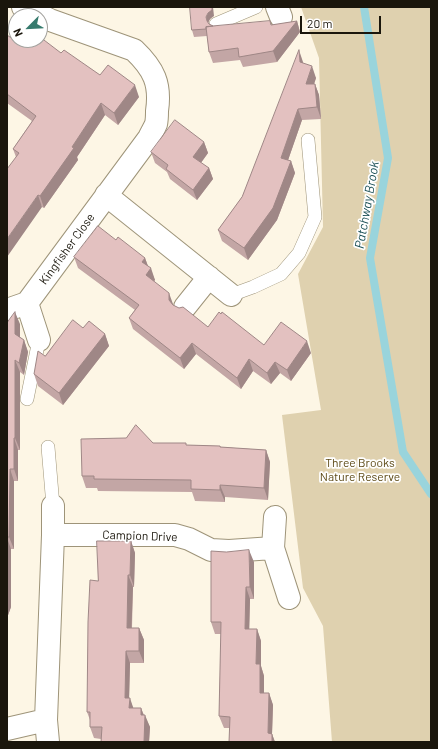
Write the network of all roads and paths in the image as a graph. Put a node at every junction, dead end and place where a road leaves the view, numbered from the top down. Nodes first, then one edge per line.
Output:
1 (23, 7) edge
2 (256, 7) edge
3 (216, 24) dead end
4 (308, 140) dead end
5 (106, 195) junction
6 (209, 277) junction
7 (231, 295) joint
8 (27, 303) junction
9 (185, 307) edge
10 (7, 310) edge
11 (39, 340) joint
12 (27, 399) dead end
13 (48, 447) dead end
14 (53, 506) joint
15 (275, 517) dead end
16 (53, 535) junction
17 (273, 548) junction
18 (289, 598) dead end
19 (46, 720) junction
20 (7, 729) edge
21 (48, 742) edge

1 - 5 street, Kingfisher Close
2 - 3 lane
4 - 7 lane
5 - 6 street
5 - 8 street, Kingfisher Close
6 - 7 street
6 - 9 street
8 - 10 street
8 - 11 street
11 - 12 lane
13 - 14 lane
14 - 16 street
15 - 17 street
16 - 17 street, Campion Drive
16 - 19 street
17 - 18 street
19 - 20 street
19 - 21 street

